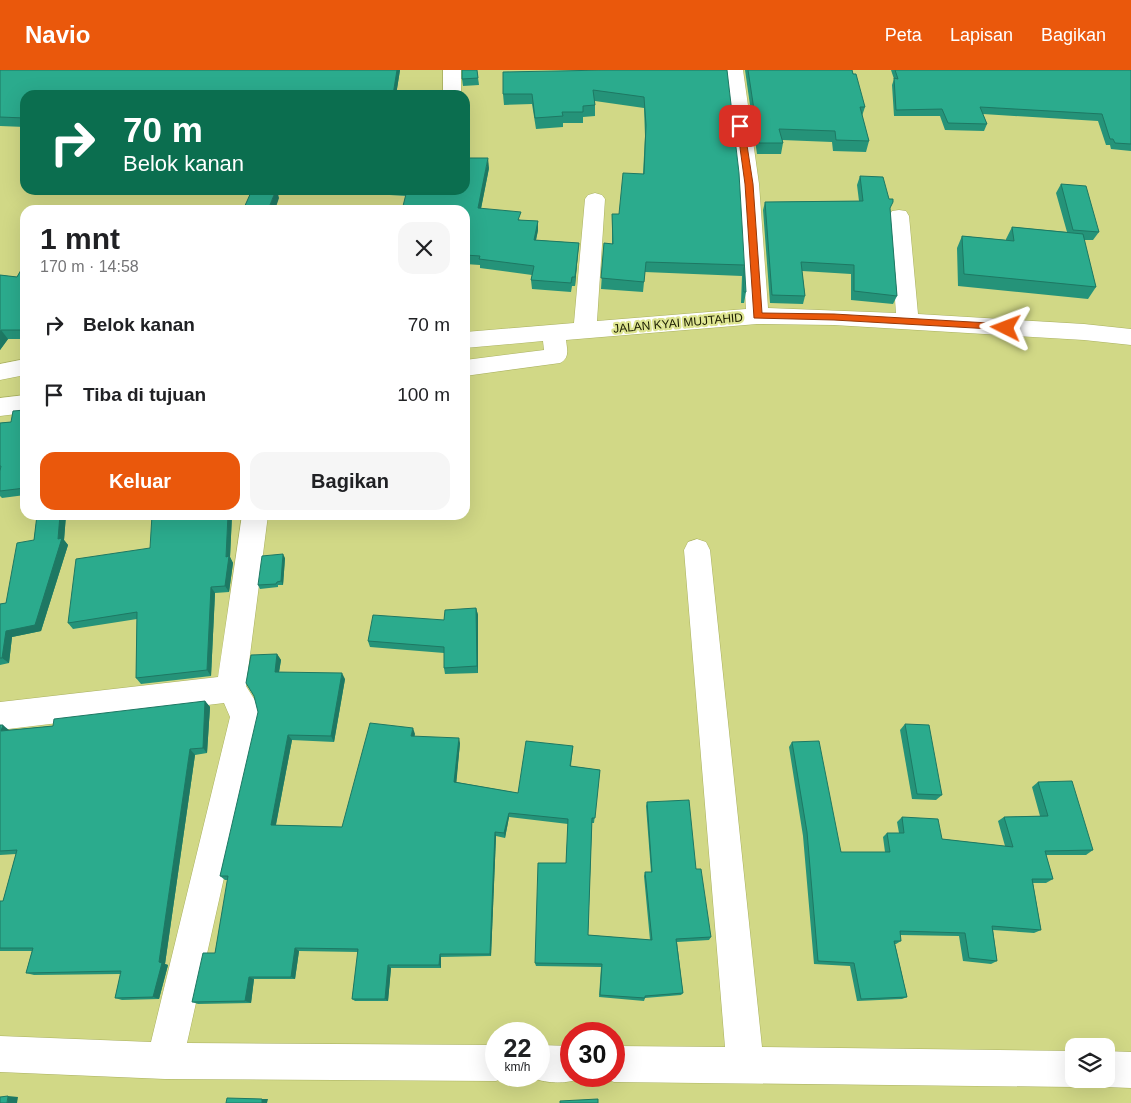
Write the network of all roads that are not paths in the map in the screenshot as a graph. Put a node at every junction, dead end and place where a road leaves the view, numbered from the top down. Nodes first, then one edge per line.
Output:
1 (452, 70) edge
2 (734, 70) edge
3 (452, 90) edge
4 (595, 199) dead end
5 (900, 216) dead end
6 (757, 316) junction
7 (908, 322) junction
8 (585, 330) junction
9 (1131, 337) edge
10 (470, 340) edge
11 (555, 340) junction
12 (470, 367) edge
13 (20, 368) edge
14 (0, 372) edge
15 (20, 405) edge
16 (0, 407) edge
17 (253, 520) edge
18 (697, 550) dead end
19 (231, 689) junction
20 (0, 716) edge
21 (0, 1054) edge
22 (165, 1061) junction
23 (485, 1063) edge
24 (625, 1064) edge
25 (745, 1065) junction
26 (1065, 1069) edge
27 (1115, 1069) edge
28 (1131, 1070) edge

1 - 3 street
2 - 6 street
4 - 8 street
5 - 7 street
6 - 7 street, JALAN KYAI MUJTAHID
6 - 8 street, JALAN KYAI MUJTAHID
7 - 9 street, JALAN KYAI MUJTAHID
8 - 11 street, JALAN KYAI MUJTAHID
10 - 11 street, JALAN KYAI MUJTAHID
11 - 12 street
13 - 14 street
15 - 16 street
17 - 19 street
18 - 25 street
19 - 20 street
19 - 22 street
21 - 22 street
22 - 23 street
24 - 25 street
25 - 26 street
27 - 28 street

